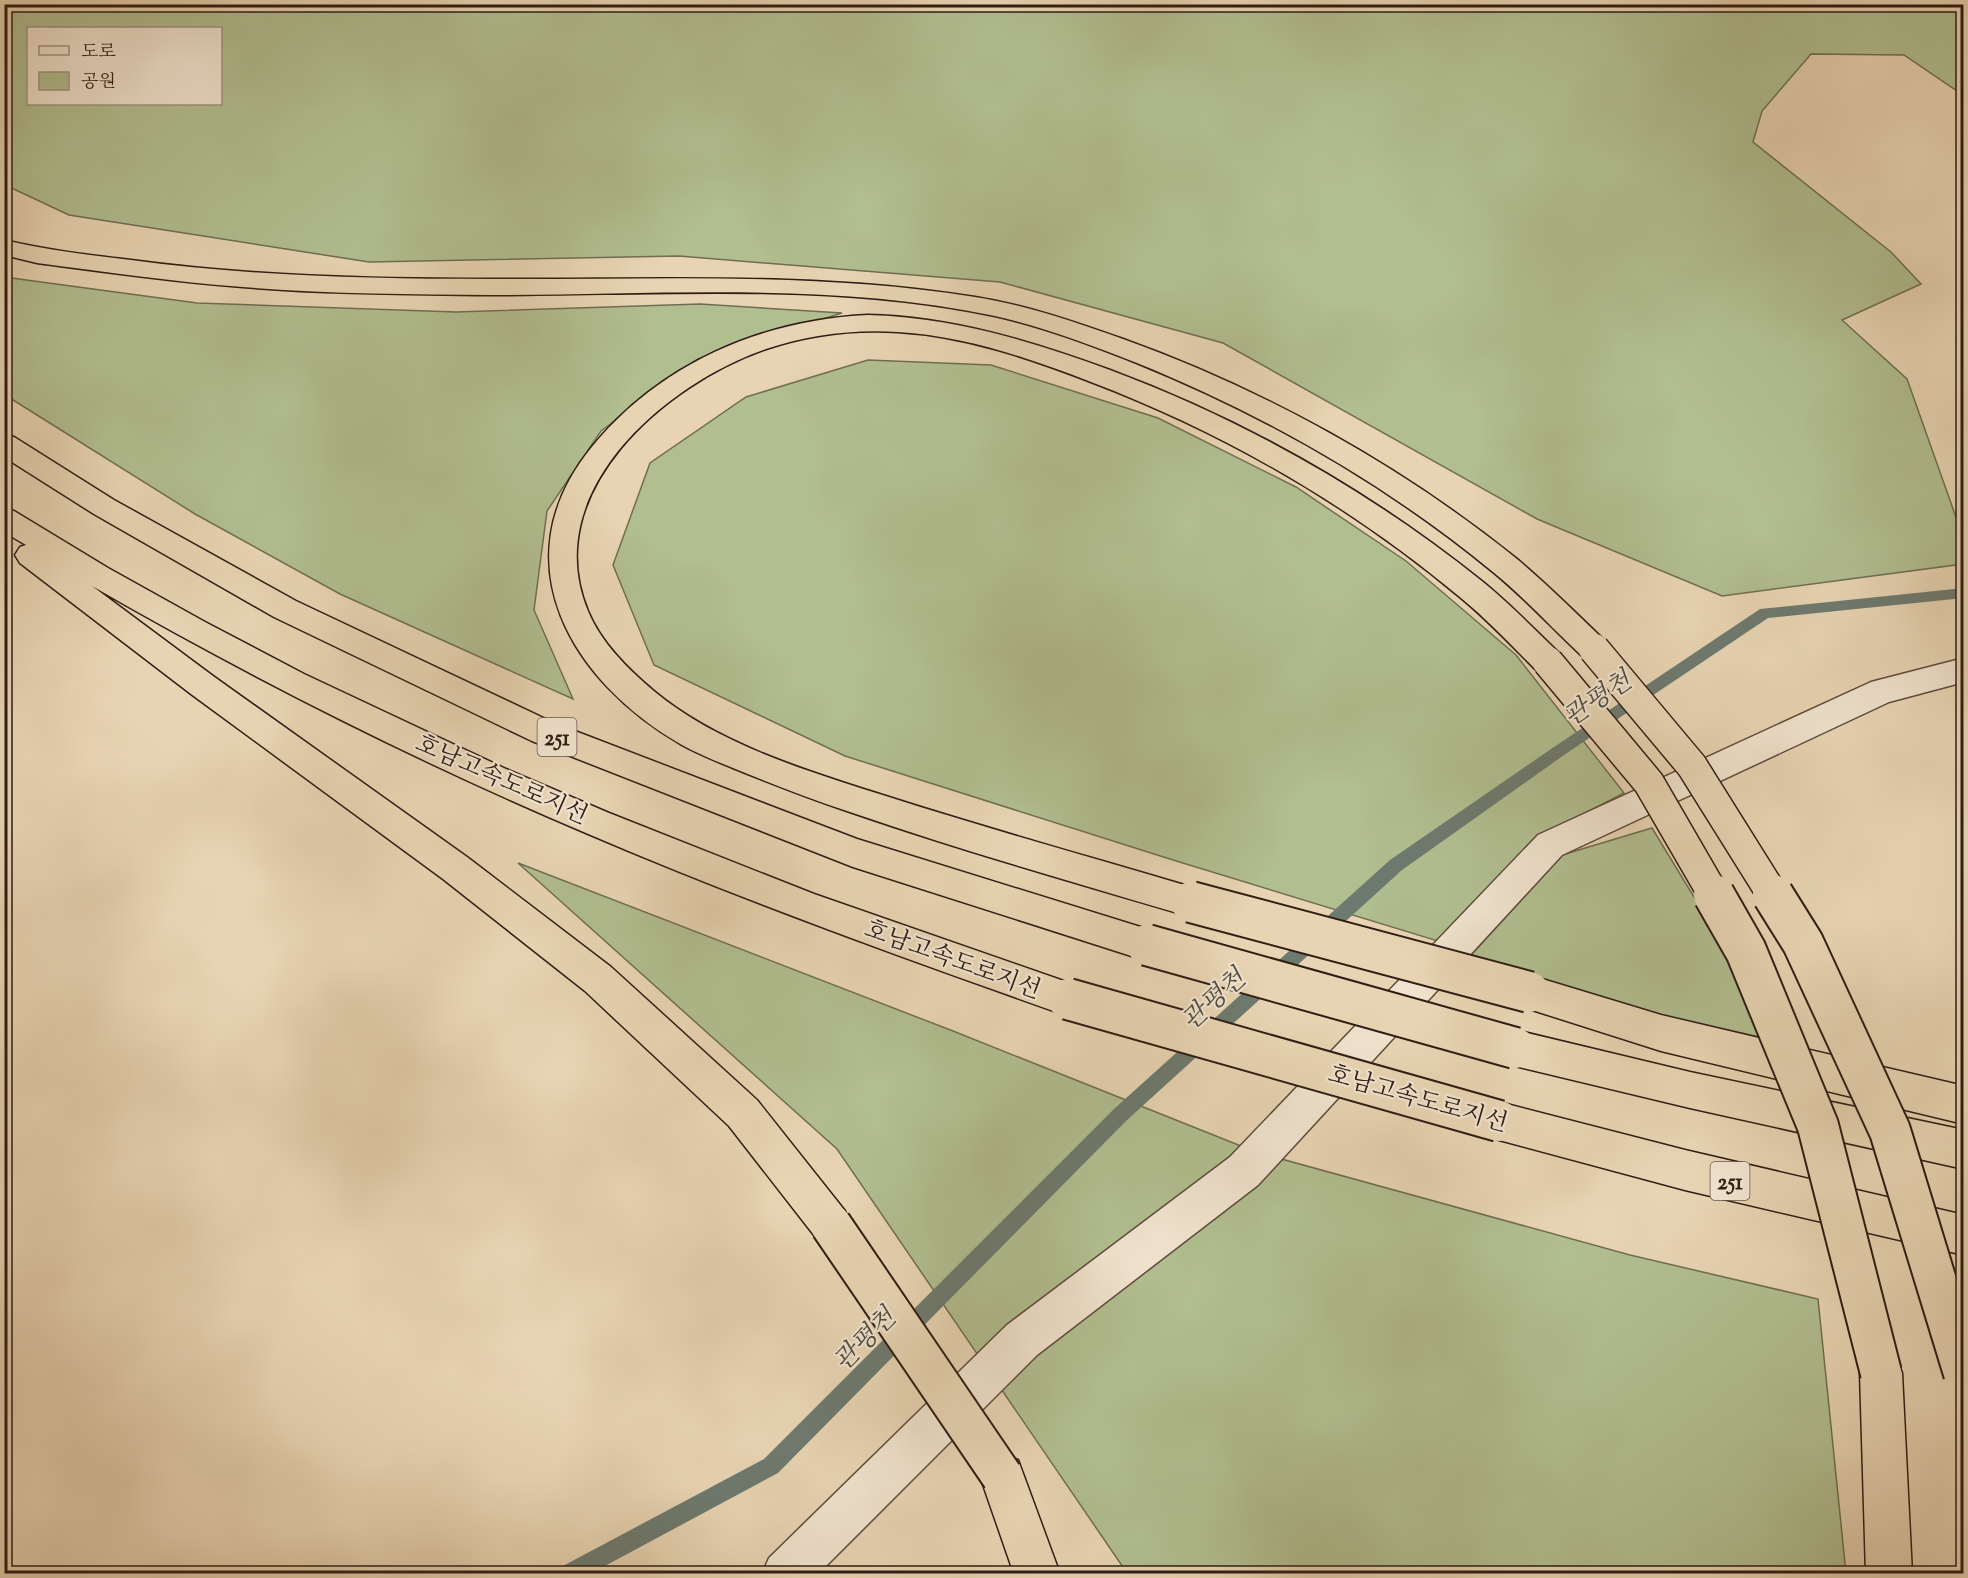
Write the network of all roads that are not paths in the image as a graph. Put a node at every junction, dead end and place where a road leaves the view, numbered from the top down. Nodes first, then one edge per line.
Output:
1 (4, 247) edge
2 (4, 444) edge
3 (4, 518) edge
4 (4, 535) edge
5 (1964, 670) edge
6 (1964, 1105) edge
7 (1964, 1150) edge
8 (1964, 1235) edge
9 (1964, 1373) edge
10 (785, 1574) edge
11 (1037, 1574) edge
12 (1889, 1574) edge

1 - 9 highway, bridge
2 - 7 highway, 251, bridge
3 - 8 highway, 호남고속도로지선 / 251, bridge
4 - 11 highway, bridge
5 - 10 street
6 - 12 highway, bridge

